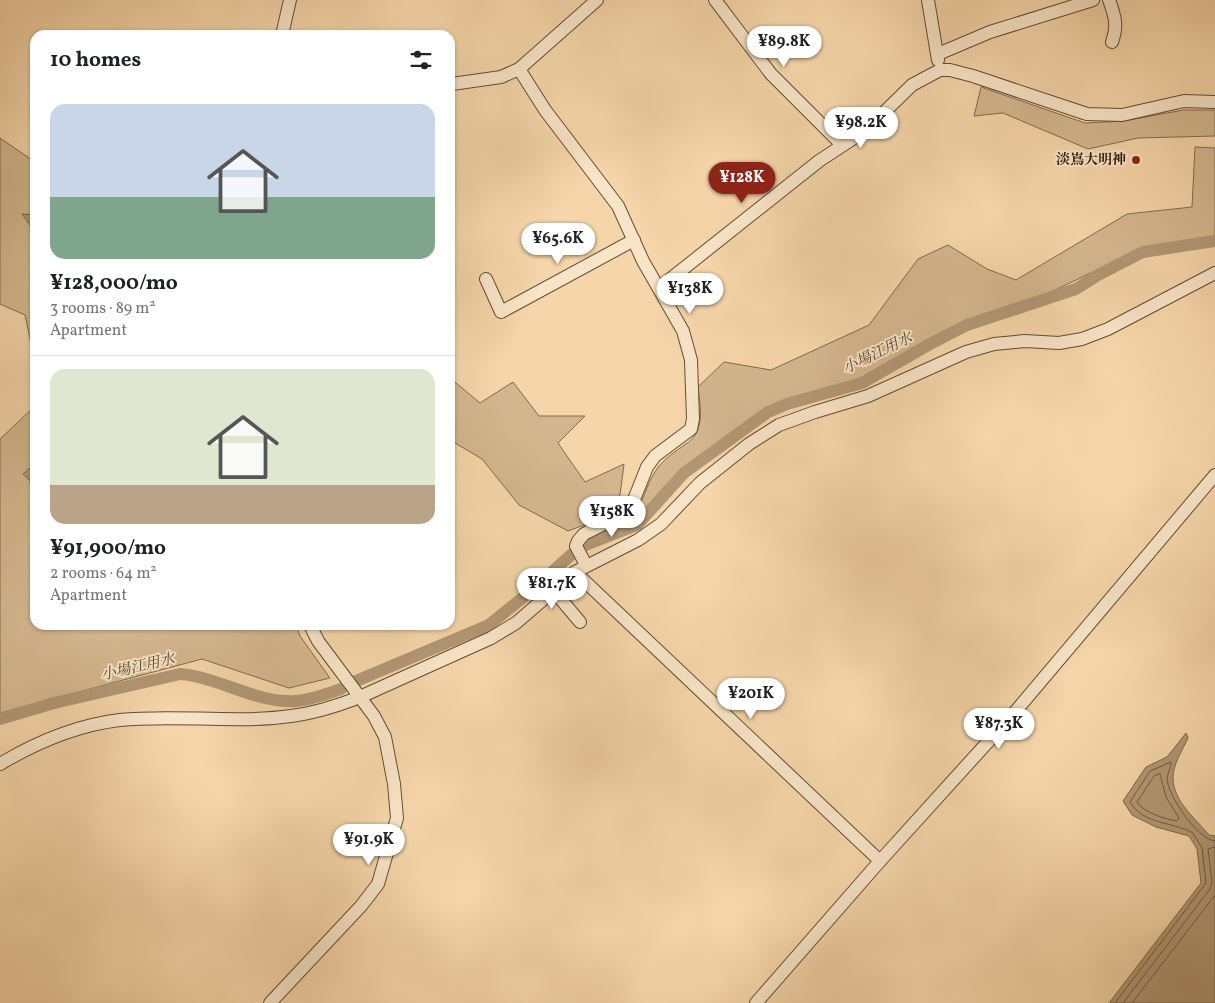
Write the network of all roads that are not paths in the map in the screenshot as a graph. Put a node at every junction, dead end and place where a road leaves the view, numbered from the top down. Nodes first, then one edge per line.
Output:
1 (290, 0) edge
2 (597, 0) edge
3 (715, 0) edge
4 (928, 0) edge
5 (1092, 0) edge
6 (1109, 0) edge
7 (283, 30) edge
8 (1112, 42) dead end
9 (938, 54) junction
10 (519, 69) junction
11 (940, 70) junction
12 (455, 84) edge
13 (1215, 102) edge
14 (842, 145) junction
15 (634, 240) junction
16 (1215, 273) edge
17 (486, 278) dead end
18 (658, 288) junction
19 (1215, 475) edge
20 (586, 565) junction
21 (575, 572) junction
22 (553, 590) junction
23 (576, 617) dead end
24 (312, 630) edge
25 (360, 697) junction
26 (0, 764) edge
27 (880, 861) junction
28 (270, 1003) edge
29 (756, 1003) edge

1 - 7 street
2 - 10 street
3 - 14 street
4 - 9 street
5 - 9 street
6 - 8 street
9 - 11 street
10 - 12 street
10 - 15 street
11 - 13 street
11 - 14 street
14 - 18 street
15 - 17 street
15 - 18 street
16 - 20 street
18 - 20 street
19 - 27 street
20 - 21 street
21 - 22 street
21 - 27 street
22 - 23 street
22 - 25 street
24 - 25 street
25 - 26 street
25 - 28 street
27 - 29 street

